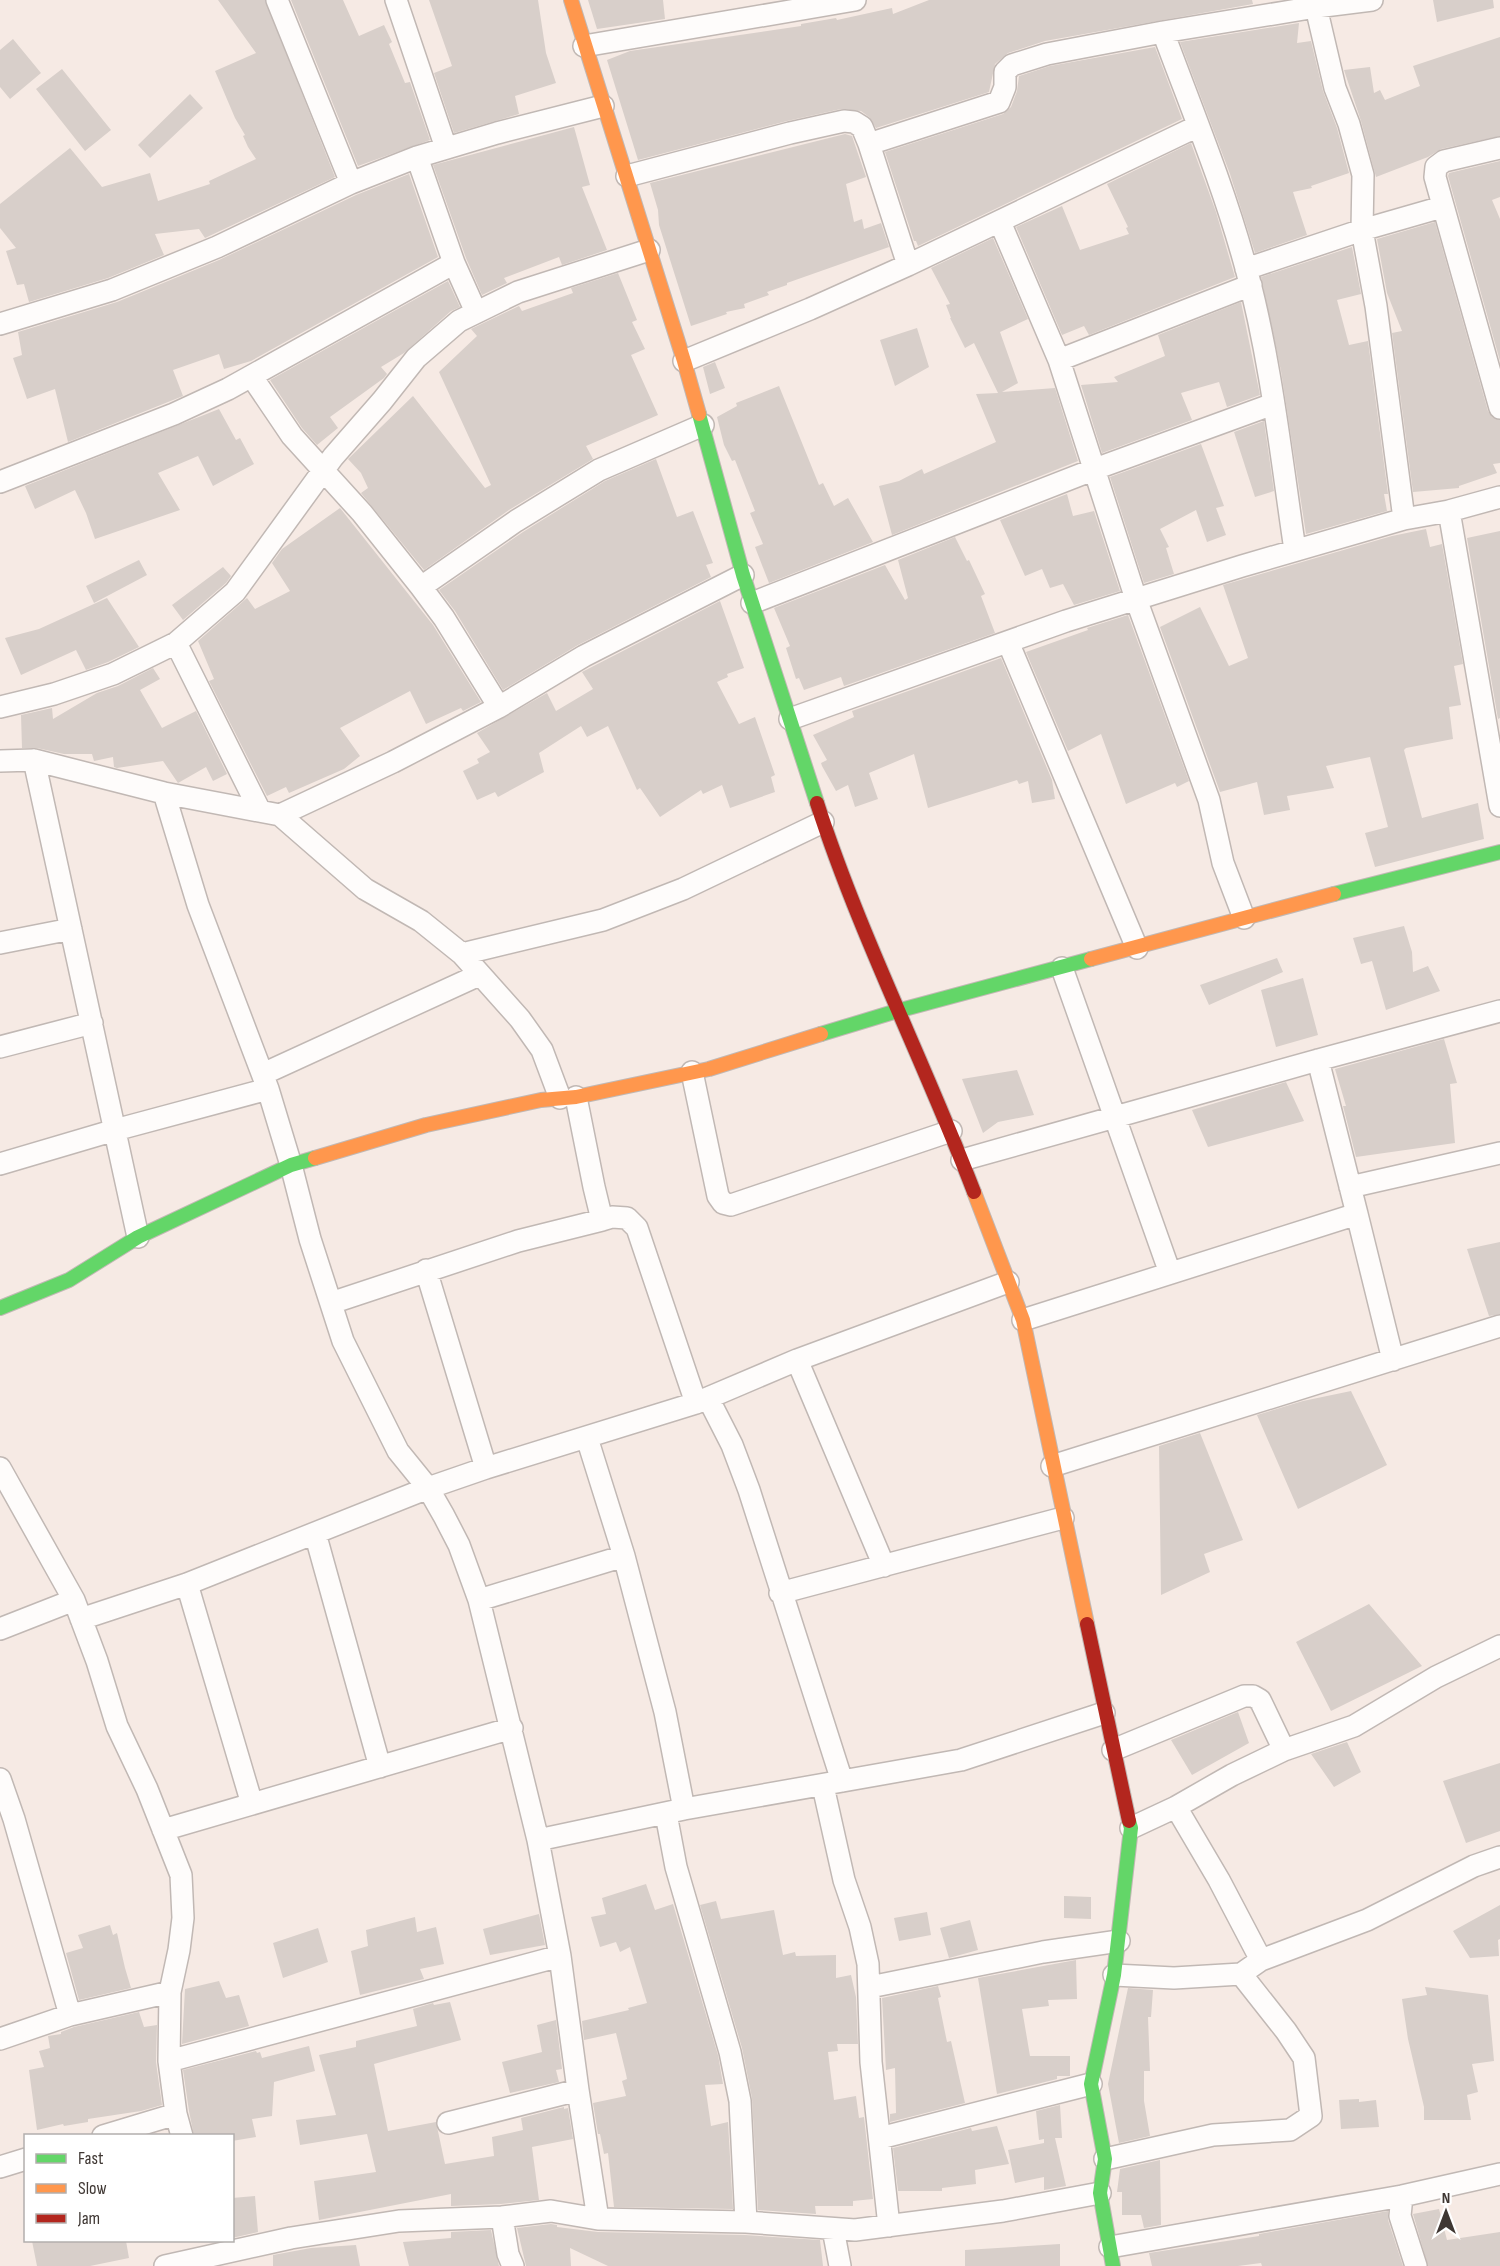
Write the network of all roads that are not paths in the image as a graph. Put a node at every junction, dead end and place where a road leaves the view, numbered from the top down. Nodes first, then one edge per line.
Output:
1 (277, 0) edge
2 (396, 0) edge
3 (571, 0) edge
4 (855, 0) edge
5 (1372, 0) edge
6 (1341, 2) edge
7 (1316, 7) junction
8 (1163, 32) junction
9 (584, 46) junction
10 (603, 106) junction
11 (1198, 126) junction
12 (869, 144) junction
13 (446, 148) junction
14 (1500, 148) edge
15 (417, 157) junction
16 (627, 176) junction
17 (351, 183) junction
18 (1442, 207) junction
19 (1000, 222) junction
20 (1362, 230) junction
21 (649, 250) junction
22 (454, 263) junction
23 (908, 265) junction
24 (1249, 277) junction
25 (476, 312) junction
26 (0, 324) edge
27 (1059, 360) junction
28 (684, 361) junction
29 (252, 377) junction
30 (1273, 404) junction
31 (1500, 408) edge
32 (703, 424) junction
33 (1095, 469) junction
34 (323, 471) junction
35 (0, 482) edge
36 (1500, 497) edge
37 (1449, 511) junction
38 (1404, 519) junction
39 (1295, 550) junction
40 (743, 575) junction
41 (422, 587) junction
42 (1136, 599) junction
43 (752, 603) junction
44 (1008, 642) junction
45 (176, 643) junction
46 (0, 707) edge
47 (499, 707) junction
48 (790, 719) junction
49 (34, 760) junction
50 (0, 761) edge
51 (164, 793) junction
52 (1500, 806) edge
53 (270, 813) junction
54 (823, 822) junction
55 (1500, 852) edge
56 (1244, 918) junction
57 (71, 929) junction
58 (0, 943) edge
59 (1137, 948) junction
60 (462, 954) junction
61 (1062, 968) junction
62 (479, 975) junction
63 (897, 1011) junction
64 (1500, 1011) edge
65 (92, 1023) junction
66 (0, 1047) edge
67 (1318, 1060) junction
68 (692, 1072) junction
69 (265, 1082) junction
70 (568, 1097) junction
71 (1115, 1117) junction
72 (115, 1130) junction
73 (951, 1131) junction
74 (1500, 1153) edge
75 (962, 1160) junction
76 (0, 1164) edge
77 (291, 1165) junction
78 (1350, 1187) junction
79 (1357, 1214) junction
80 (602, 1220) junction
81 (138, 1237) junction
82 (426, 1270) junction
83 (1170, 1273) junction
84 (1008, 1282) junction
85 (331, 1303) junction
86 (0, 1308) edge
87 (1023, 1320) junction
88 (1500, 1326) edge
89 (796, 1360) junction
90 (1393, 1360) junction
91 (702, 1401) junction
92 (587, 1438) junction
93 (1052, 1466) junction
94 (0, 1468) edge
95 (486, 1468) junction
96 (428, 1488) junction
97 (7, 1499) edge
98 (1063, 1518) junction
99 (315, 1533) junction
100 (624, 1556) junction
101 (884, 1566) junction
102 (187, 1584) junction
103 (780, 1593) junction
104 (479, 1599) junction
105 (77, 1610) junction
106 (0, 1629) edge
107 (1500, 1646) edge
108 (1104, 1713) junction
109 (512, 1728) junction
110 (1113, 1750) junction
111 (1284, 1750) junction
112 (380, 1767) junction
113 (0, 1779) edge
114 (832, 1784) junction
115 (252, 1804) junction
116 (1176, 1807) junction
117 (675, 1812) junction
118 (7, 1822) edge
119 (1131, 1828) junction
120 (163, 1830) junction
121 (538, 1840) junction
122 (1500, 1857) edge
123 (1119, 1941) junction
124 (560, 1956) junction
125 (1261, 1960) junction
126 (1241, 1974) junction
127 (1114, 1976) junction
128 (870, 1987) junction
129 (170, 1992) junction
130 (70, 2015) junction
131 (0, 2039) edge
132 (169, 2061) junction
133 (1091, 2084) junction
134 (578, 2090) junction
135 (176, 2114) junction
136 (448, 2123) dead end
137 (111, 2134) edge
138 (181, 2134) edge
139 (880, 2138) junction
140 (1105, 2159) junction
141 (24, 2160) edge
142 (0, 2167) edge
143 (1500, 2174) edge
144 (1100, 2193) junction
145 (1402, 2196) junction
146 (502, 2217) junction
147 (598, 2219) junction
148 (746, 2222) junction
149 (889, 2226) junction
150 (833, 2229) junction
151 (205, 2254) edge
152 (1111, 2257) edge
153 (165, 2266) edge
154 (513, 2266) edge
155 (840, 2266) edge
156 (1416, 2266) edge

1 - 17 street
2 - 13 street
3 - 9 street
4 - 9 street
5 - 6 street
6 - 7 street
7 - 8 street
7 - 20 street
8 - 11 street
8 - 12 street
9 - 10 street
10 - 13 street
10 - 16 street
11 - 19 street
11 - 24 street
12 - 16 street
12 - 23 street
13 - 15 street
14 - 18 street
15 - 17 street
15 - 22 street
16 - 21 street
17 - 26 street
18 - 20 street
18 - 31 street
19 - 23 street
19 - 27 street
20 - 24 street
20 - 38 street
21 - 25 street
21 - 28 street
22 - 25 street
22 - 29 street
23 - 28 street
24 - 27 street
24 - 30 street
25 - 34 street
27 - 33 street
28 - 32 street
29 - 34 street
29 - 35 street
30 - 33 street
30 - 39 street
32 - 40 street
32 - 41 street
33 - 42 street
33 - 43 street
34 - 41 street
34 - 45 street
36 - 37 street
37 - 38 street
37 - 52 street
38 - 39 street
39 - 42 street
40 - 43 street
40 - 47 street
41 - 47 street
42 - 44 street
42 - 56 street
43 - 48 street
44 - 48 street
44 - 59 street
45 - 46 street
45 - 53 street
47 - 53 street
48 - 54 street
49 - 50 street
49 - 51 street
49 - 57 street
51 - 53 street
51 - 69 street
53 - 60 street
54 - 60 street
54 - 63 street
55 - 56 street
56 - 59 street
57 - 58 street
57 - 65 street
59 - 61 street
60 - 62 street
61 - 63 street
61 - 71 street
62 - 69 street
62 - 70 street
63 - 68 street
63 - 73 street
64 - 67 street
65 - 66 street
65 - 72 street
67 - 71 street
67 - 78 street
68 - 70 street
68 - 73 street
69 - 72 street
69 - 77 street
70 - 77 street
70 - 80 street
71 - 75 street
71 - 83 street
72 - 76 street
72 - 81 street
73 - 75 street
74 - 78 street
75 - 84 street
77 - 81 street
77 - 85 street
78 - 79 street
79 - 83 street
79 - 90 street
80 - 82 street
80 - 91 street
81 - 86 street
82 - 85 street
82 - 95 street
83 - 87 street
84 - 87 street
84 - 89 street
85 - 96 street
87 - 93 street
88 - 90 street
89 - 91 street
89 - 101 street
90 - 93 street
91 - 92 street
91 - 103 street
92 - 95 street
92 - 100 street
93 - 98 street
94 - 97 street
95 - 96 street
96 - 99 street
96 - 104 street
97 - 105 street
98 - 101 street
98 - 108 street
99 - 102 street
99 - 112 street
100 - 104 street
100 - 117 street
101 - 103 street
102 - 105 street
102 - 115 street
103 - 114 street
104 - 109 street
105 - 106 street
105 - 120 street
107 - 111 street
108 - 110 street
108 - 114 street
109 - 112 street
109 - 121 street
110 - 111 street
110 - 119 street
111 - 116 street
112 - 115 street
113 - 118 street
114 - 117 street
114 - 128 street
115 - 120 street
116 - 119 street
116 - 125 street
117 - 121 street
117 - 148 street
118 - 130 street
119 - 123 street
120 - 129 street
121 - 124 street
122 - 125 street
123 - 127 street
123 - 128 street
124 - 132 street
124 - 134 street
125 - 126 street
126 - 127 street
126 - 140 street
127 - 133 street
128 - 139 street
129 - 130 street
129 - 132 street
130 - 131 street
132 - 135 street
133 - 139 street
133 - 140 street
134 - 136 street
134 - 147 street
135 - 137 street
135 - 138 street
139 - 149 street
140 - 144 street
141 - 142 street
143 - 145 street
144 - 149 street
144 - 152 street
145 - 152 street
145 - 156 street
146 - 147 street
146 - 151 street
146 - 154 street
147 - 148 street
148 - 150 street
149 - 150 street
150 - 155 street
151 - 153 street

